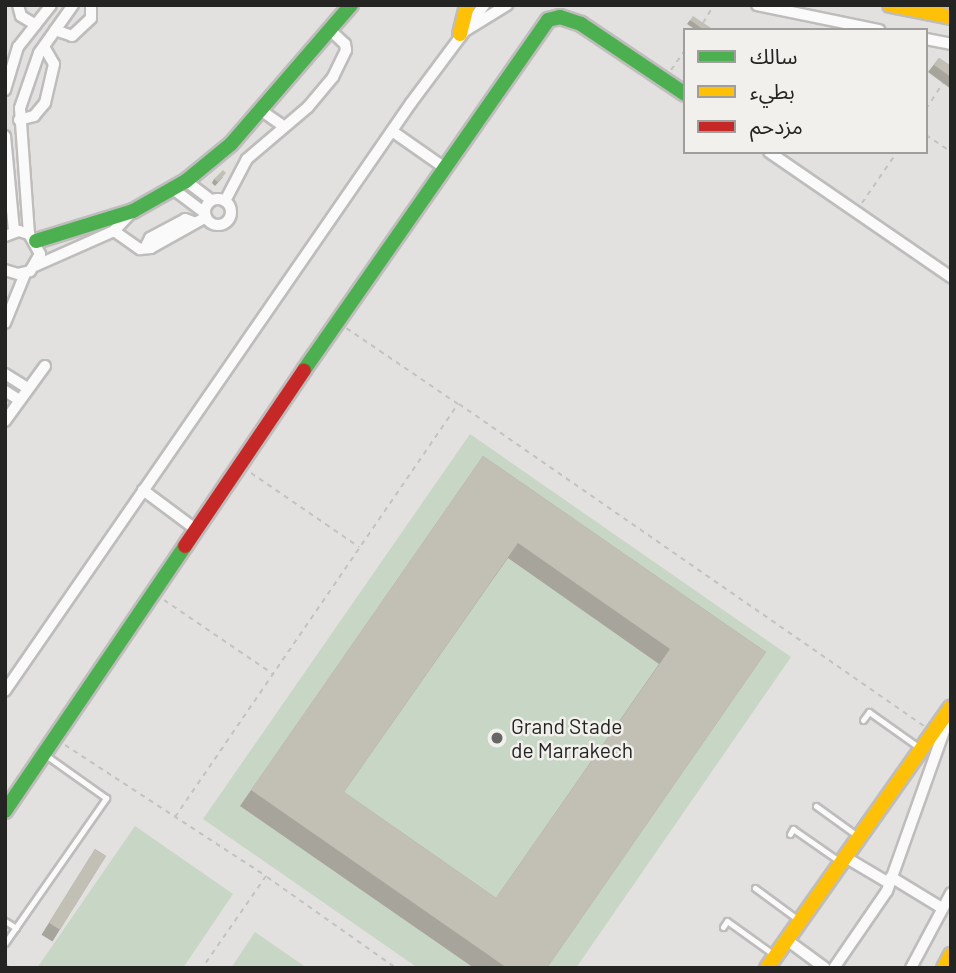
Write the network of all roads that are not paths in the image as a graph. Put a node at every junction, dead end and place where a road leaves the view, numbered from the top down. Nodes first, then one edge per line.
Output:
1 (18, 5) edge
2 (51, 5) edge
3 (73, 5) edge
4 (91, 5) edge
5 (351, 5) edge
6 (475, 5) edge
7 (484, 5) edge
8 (507, 5) edge
9 (757, 5) edge
10 (890, 5) edge
11 (469, 11) edge
12 (552, 12) edge
13 (951, 17) edge
14 (36, 25) junction
15 (869, 28) edge
16 (55, 30) junction
17 (330, 30) junction
18 (460, 34) junction
19 (928, 39) edge
20 (951, 44) edge
21 (44, 47) junction
22 (8, 75) junction
23 (27, 80) junction
24 (5, 90) edge
25 (683, 93) edge
26 (260, 109) junction
27 (19, 120) junction
28 (283, 126) junction
29 (392, 131) junction
30 (5, 136) edge
31 (772, 154) edge
32 (442, 166) junction
33 (179, 185) junction
34 (9, 195) edge
35 (211, 200) junction
36 (225, 201) junction
37 (133, 211) junction
38 (205, 215) junction
39 (114, 231) junction
40 (10, 234) edge
41 (33, 238) junction
42 (35, 266) junction
43 (5, 270) edge
44 (24, 274) junction
45 (951, 277) edge
46 (5, 323) edge
47 (45, 366) dead end
48 (5, 374) edge
49 (27, 388) junction
50 (5, 391) edge
51 (18, 399) junction
52 (5, 421) edge
53 (144, 490) junction
54 (194, 528) junction
55 (5, 691) edge
56 (951, 707) edge
57 (951, 713) edge
58 (863, 720) dead end
59 (921, 749) junction
60 (44, 754) junction
61 (816, 806) dead end
62 (5, 811) edge
63 (790, 834) dead end
64 (859, 837) junction
65 (843, 860) junction
66 (890, 880) junction
67 (755, 888) dead end
68 (951, 893) edge
69 (942, 908) junction
70 (5, 921) edge
71 (800, 921) junction
72 (723, 927) dead end
73 (16, 928) junction
74 (787, 940) junction
75 (5, 943) edge
76 (951, 955) edge
77 (771, 962) edge
78 (825, 968) edge
79 (834, 968) edge
80 (911, 968) edge
81 (944, 968) edge

1 - 14 street
2 - 14 street
3 - 16 street
4 - 16 street
5 - 17 main road
6 - 11 street
7 - 11 street
8 - 18 street
9 - 15 street
10 - 13 main road
11 - 18 main road
12 - 25 main road
12 - 32 main road
14 - 22 street
16 - 21 street
17 - 26 main road
17 - 28 street
18 - 29 street
19 - 20 street
21 - 23 street
21 - 27 street
22 - 23 street
22 - 24 street
23 - 27 street
26 - 28 street
26 - 33 main road
27 - 41 street
28 - 36 street
29 - 32 street
29 - 53 street
30 - 34 street
31 - 45 street
32 - 54 main road
33 - 35 street
33 - 37 main road
33 - 38 street
34 - 40 street
35 - 36 street
35 - 38 street
36 - 38 street
37 - 39 street
37 - 41 main road
38 - 39 street
39 - 42 street
40 - 41 street
41 - 42 street
42 - 44 street
43 - 44 street
44 - 46 street
47 - 49 street
48 - 49 street
49 - 51 street
50 - 51 street
51 - 52 street
53 - 54 street
53 - 55 street
54 - 60 main road
56 - 59 main road
57 - 66 street
58 - 59 lane
59 - 64 main road
60 - 62 main road
60 - 73 lane
61 - 64 lane
63 - 65 lane
64 - 65 main road
65 - 66 street
65 - 71 main road
66 - 69 street
66 - 79 street
67 - 71 lane
68 - 69 street
69 - 80 street
70 - 73 lane
71 - 74 main road
72 - 77 lane
73 - 75 lane
74 - 77 main road
74 - 78 street
76 - 81 main road

